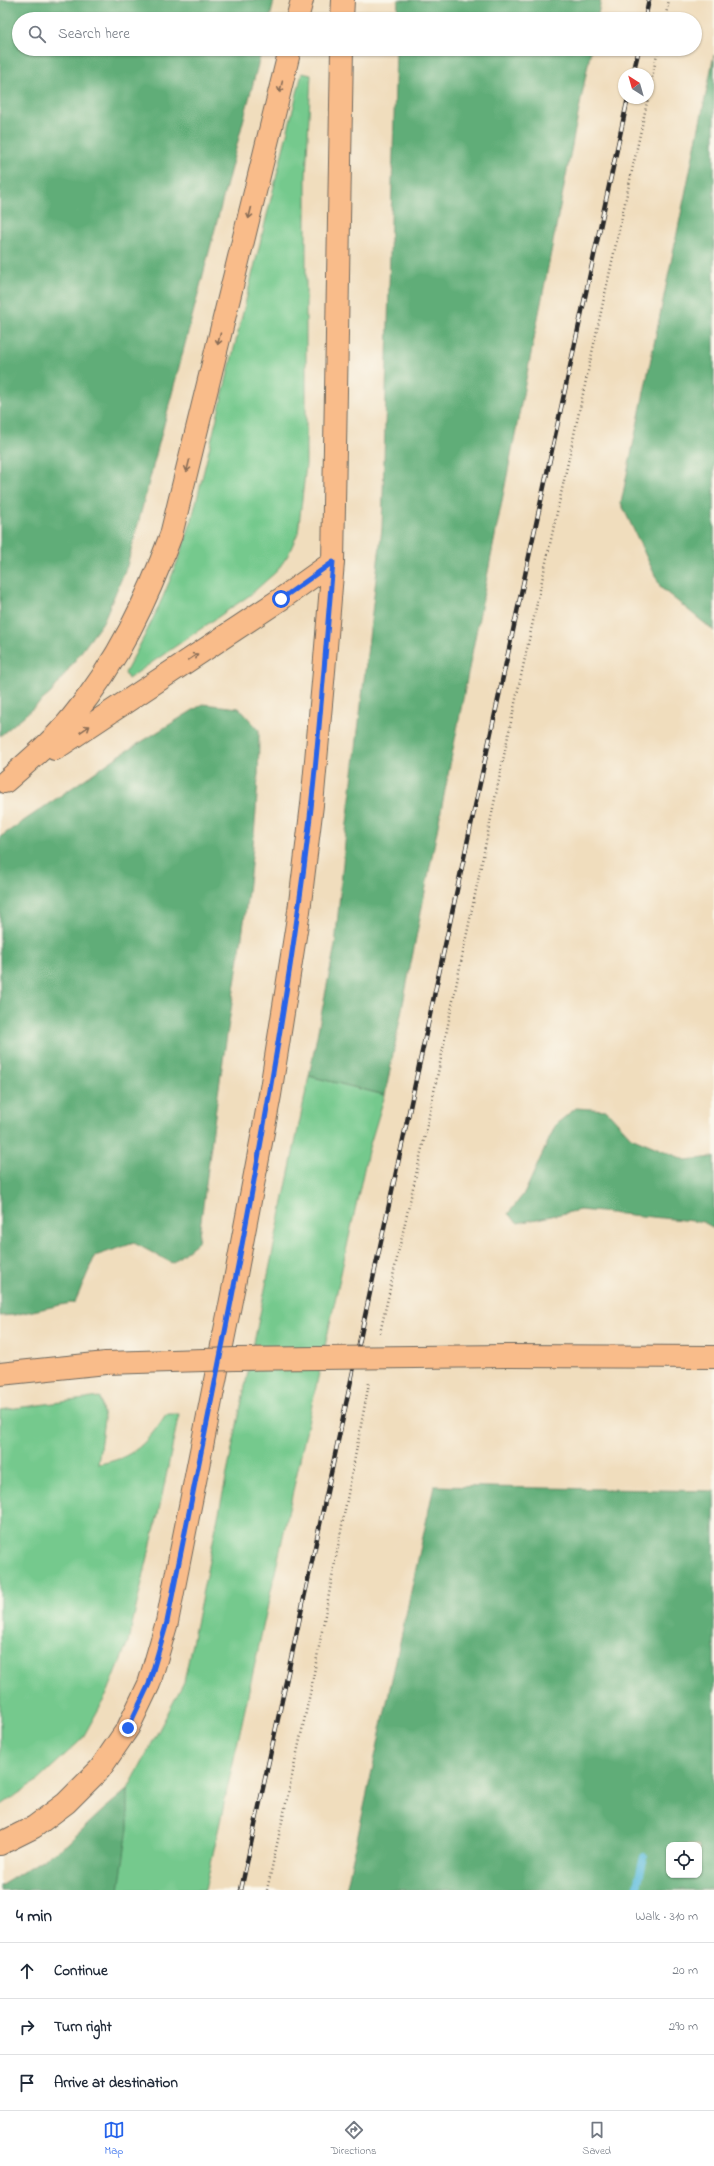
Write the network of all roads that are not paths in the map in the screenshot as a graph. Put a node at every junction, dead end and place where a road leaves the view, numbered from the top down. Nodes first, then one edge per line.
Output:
1 (302, 0) edge
2 (343, 0) edge
3 (299, 12) edge
4 (342, 12) edge
5 (288, 56) edge
6 (342, 56) edge
7 (333, 562) junction
8 (3, 783) edge
9 (714, 1357) edge
10 (0, 1374) edge
11 (0, 1844) edge

1 - 3 main road
2 - 4 main road
5 -> 8 main road
6 - 7 main road
8 -> 7 main road
7 - 11 main road
9 - 10 main road, bridge

